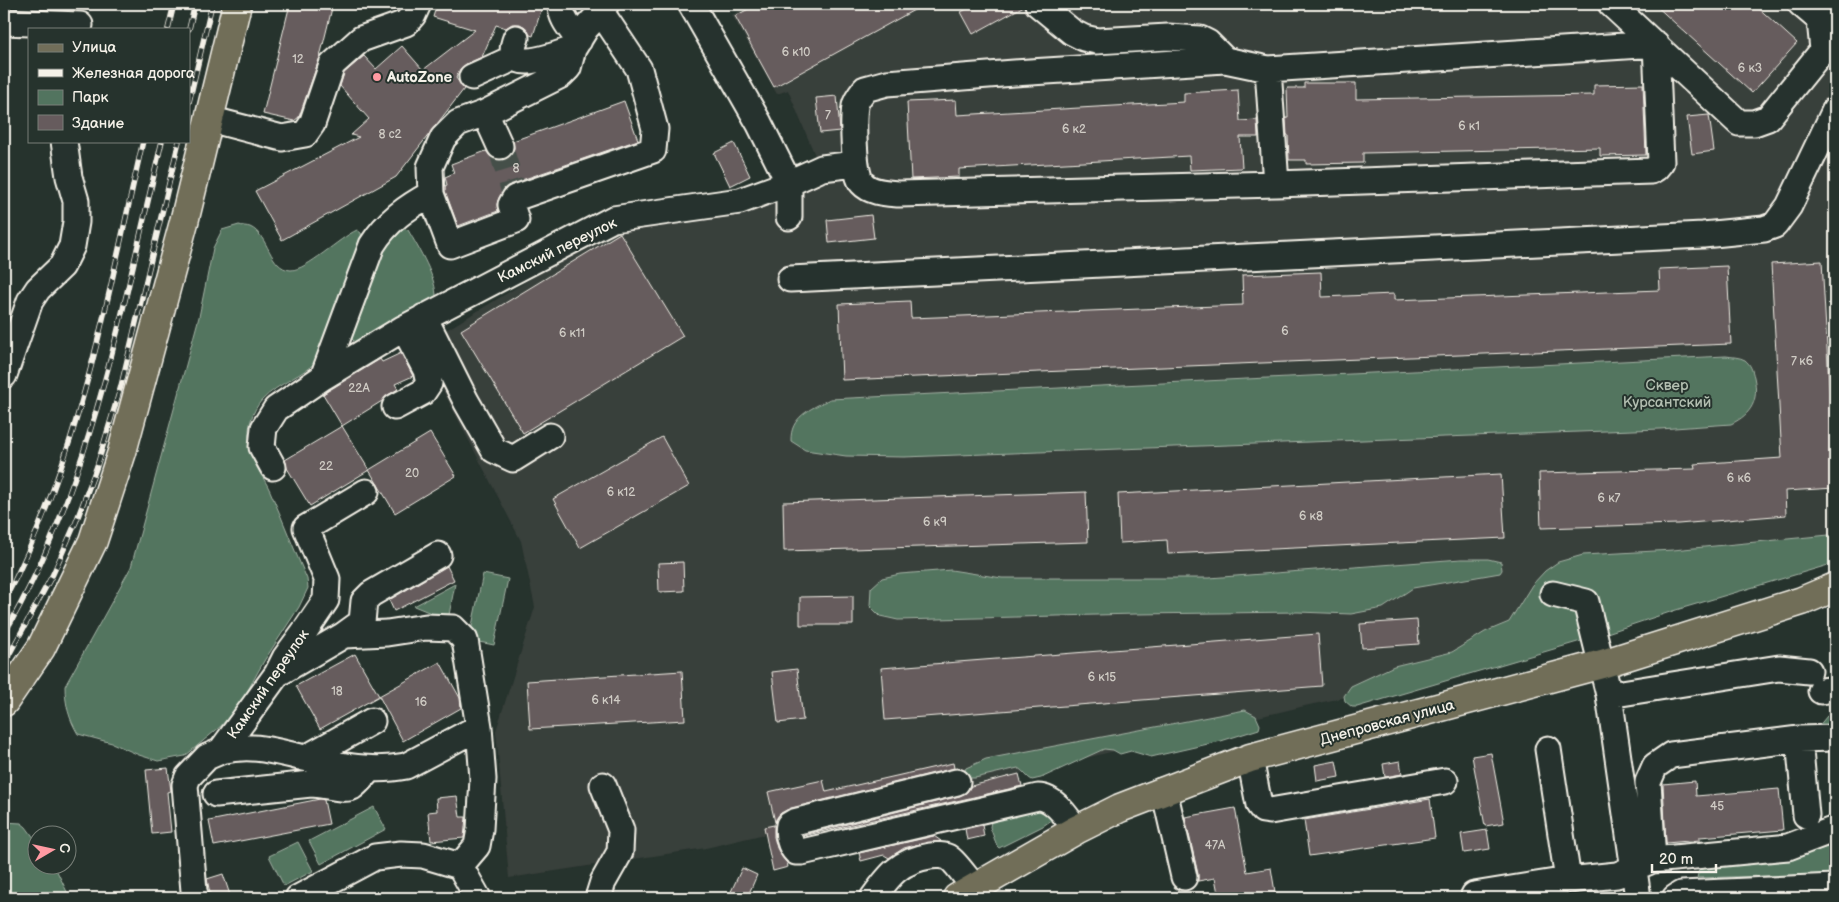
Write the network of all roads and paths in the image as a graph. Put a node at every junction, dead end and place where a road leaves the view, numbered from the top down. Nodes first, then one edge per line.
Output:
1 (237, 4) edge
2 (418, 4) edge
3 (561, 4) edge
4 (691, 4) edge
5 (1038, 4) edge
6 (1611, 4) edge
7 (1800, 4) edge
8 (604, 8) edge
9 (82, 19) edge
10 (4, 22) edge
11 (576, 44) junction
12 (1656, 44) junction
13 (1225, 60) junction
14 (1268, 69) junction
15 (472, 78) dead end
16 (1835, 110) edge
17 (485, 113) junction
18 (209, 119) junction
19 (64, 142) edge
20 (500, 146) tunnel mouth
21 (855, 164) junction
22 (789, 183) junction
23 (1276, 184) junction
24 (431, 194) junction
25 (789, 216) dead end
26 (790, 279) dead end
27 (414, 322) junction
28 (4, 375) edge
29 (323, 377) junction
30 (395, 407) dead end
31 (550, 436) dead end
32 (273, 467) dead end
33 (366, 492) dead end
34 (438, 555) dead end
35 (1835, 587) edge
36 (1553, 594) dead end
37 (344, 635) junction
38 (1602, 664) junction
39 (277, 674) junction
40 (1822, 683) edge
41 (1609, 695) junction
42 (4, 702) edge
43 (372, 721) dead end
44 (479, 727) junction
45 (1835, 738) edge
46 (1799, 739) junction
47 (1548, 749) dead end
48 (221, 751) junction
49 (306, 758) junction
50 (1250, 758) junction
51 (369, 770) junction
52 (1445, 781) dead end
53 (956, 782) dead end
54 (602, 785) dead end
55 (1161, 791) junction
56 (216, 794) dead end
57 (1806, 815) dead end
58 (1835, 829) edge
59 (1076, 830) junction
60 (1643, 863) junction
61 (460, 866) junction
62 (1184, 876) dead end
63 (1568, 880) junction
64 (1835, 887) edge
65 (966, 893) edge
66 (1474, 895) dead end
67 (1679, 897) edge
68 (196, 898) edge
69 (298, 898) edge
70 (478, 898) edge
71 (598, 898) edge
72 (873, 898) edge
73 (1638, 898) edge

1 - 18 main road
2 - 18 street
3 - 11 street
4 - 22 street
5 - 13 street
6 - 12 street
7 - 12 street
8 - 11 street
8 - 24 street
9 - 10 street
11 - 15 street
11 - 17 street
12 - 14 street
12 - 23 street
13 - 14 street
13 - 21 street
14 - 23 street
16 - 26 street
17 - 20 street
17 - 24 street
18 - 42 main road
19 - 28 street
21 - 22 street, Камский переулок
21 - 23 street
22 - 25 street
22 - 27 street, Камский переулок
24 - 29 street
27 - 29 street, Камский переулок
27 - 30 street
27 - 31 street
29 - 32 street, Камский переулок
33 - 39 street, Камский переулок
34 - 37 street
35 - 38 main road, Днепровская улица
36 - 38 street
37 - 39 street
37 - 44 street
38 - 41 street
38 - 50 main road, Днепровская улица
39 - 48 street, Камский переулок
40 - 41 street
41 - 60 street
43 - 49 street
44 - 51 street
44 - 61 street
45 - 46 street
46 - 57 street
46 - 60 street
47 - 63 street
48 - 49 street
48 - 68 street, Камский переулок
49 - 51 street
50 - 52 street
50 - 55 main road, Днепровская улица
51 - 56 street
53 - 59 street
54 - 71 street
55 - 59 main road, Днепровская улица
55 - 62 street
58 - 60 street
59 - 65 main road, Днепровская улица
60 - 63 street
60 - 73 street
61 - 69 street
61 - 70 street
63 - 66 street
64 - 67 street
65 - 72 street

